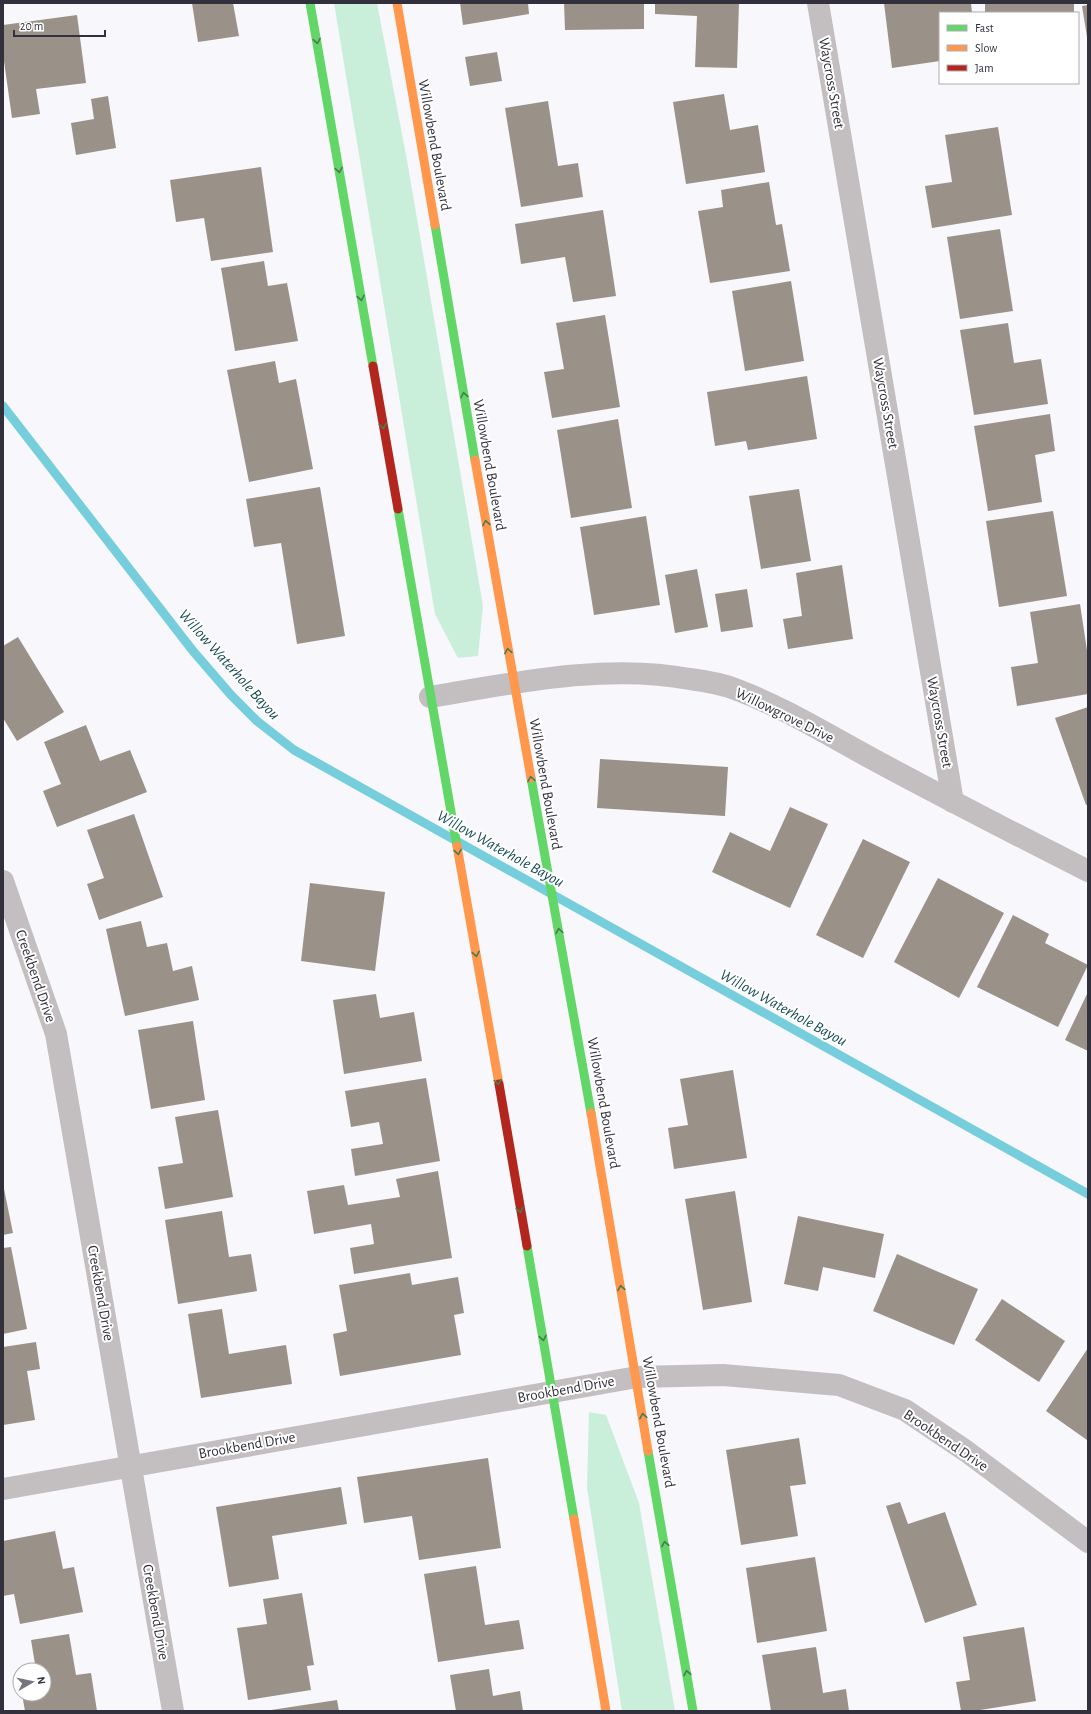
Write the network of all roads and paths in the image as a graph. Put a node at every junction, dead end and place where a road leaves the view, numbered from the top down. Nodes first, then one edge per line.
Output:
1 (310, 3) edge
2 (397, 3) edge
3 (818, 3) edge
4 (513, 683) junction
5 (430, 697) junction
6 (953, 802) junction
7 (1088, 871) edge
8 (3, 881) edge
9 (637, 1377) junction
10 (552, 1391) junction
11 (132, 1466) junction
12 (3, 1489) edge
13 (1086, 1541) edge
14 (1088, 1561) edge
15 (173, 1711) edge
16 (606, 1711) edge
17 (693, 1711) edge

1 -> 5 main road
4 -> 2 main road, Willowbend Boulevard
3 - 6 street, Waycross Street
4 - 5 street, Willowgrove Drive
4 - 6 street, Willowgrove Drive
9 -> 4 main road, Willowbend Boulevard
5 -> 10 main road
6 - 7 street, Willowgrove Drive
8 - 11 street, Creekbend Drive
9 - 10 street, Brookbend Drive
9 - 13 street, Brookbend Drive
17 -> 9 main road, Willowbend Boulevard
10 - 11 street, Brookbend Drive
10 - 16 main road
11 - 12 street, Brookbend Drive
11 - 15 street, Creekbend Drive
13 - 14 street

